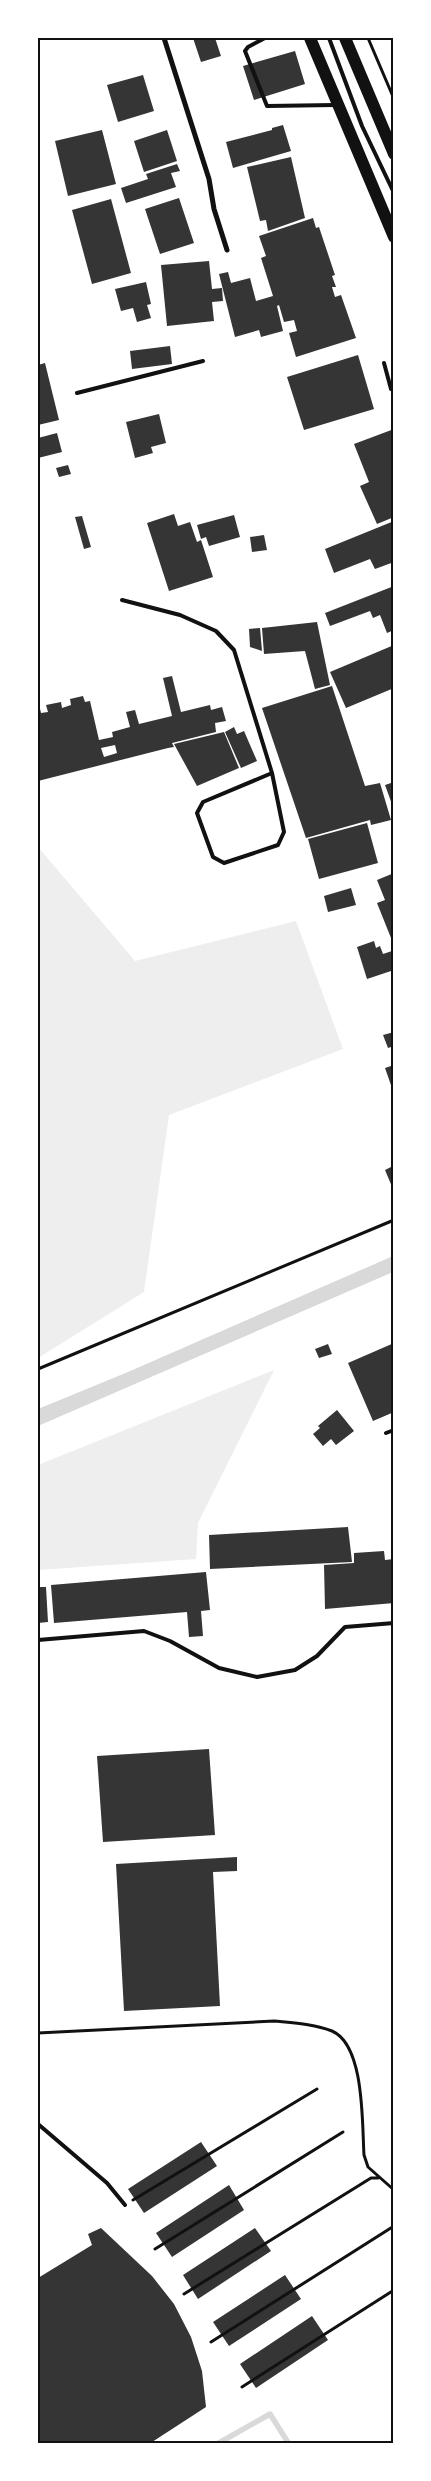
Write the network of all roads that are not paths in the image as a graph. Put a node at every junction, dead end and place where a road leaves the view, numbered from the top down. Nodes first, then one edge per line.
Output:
1 (164, 38) edge
2 (266, 38) edge
3 (310, 38) edge
4 (329, 38) edge
5 (345, 38) edge
6 (339, 105) junction
7 (394, 154) edge
8 (394, 193) edge
9 (394, 237) edge
10 (227, 250) dead end
11 (203, 361) dead end
12 (384, 363) dead end
13 (394, 388) edge
14 (77, 394) dead end
15 (122, 600) dead end
16 (272, 773) junction
17 (394, 1430) edge
18 (386, 1433) dead end
19 (394, 1623) edge
20 (38, 1640) edge
21 (38, 2124) edge
22 (125, 2205) road end

1 - 10 street
2 - 6 lane
3 - 6 main road
4 - 8 lane
5 - 7 main road
6 - 9 main road
11 - 14 lane
12 - 13 lane
15 - 16 lane
16 - 16 lane
17 - 18 lane
19 - 20 lane
21 - 22 lane

